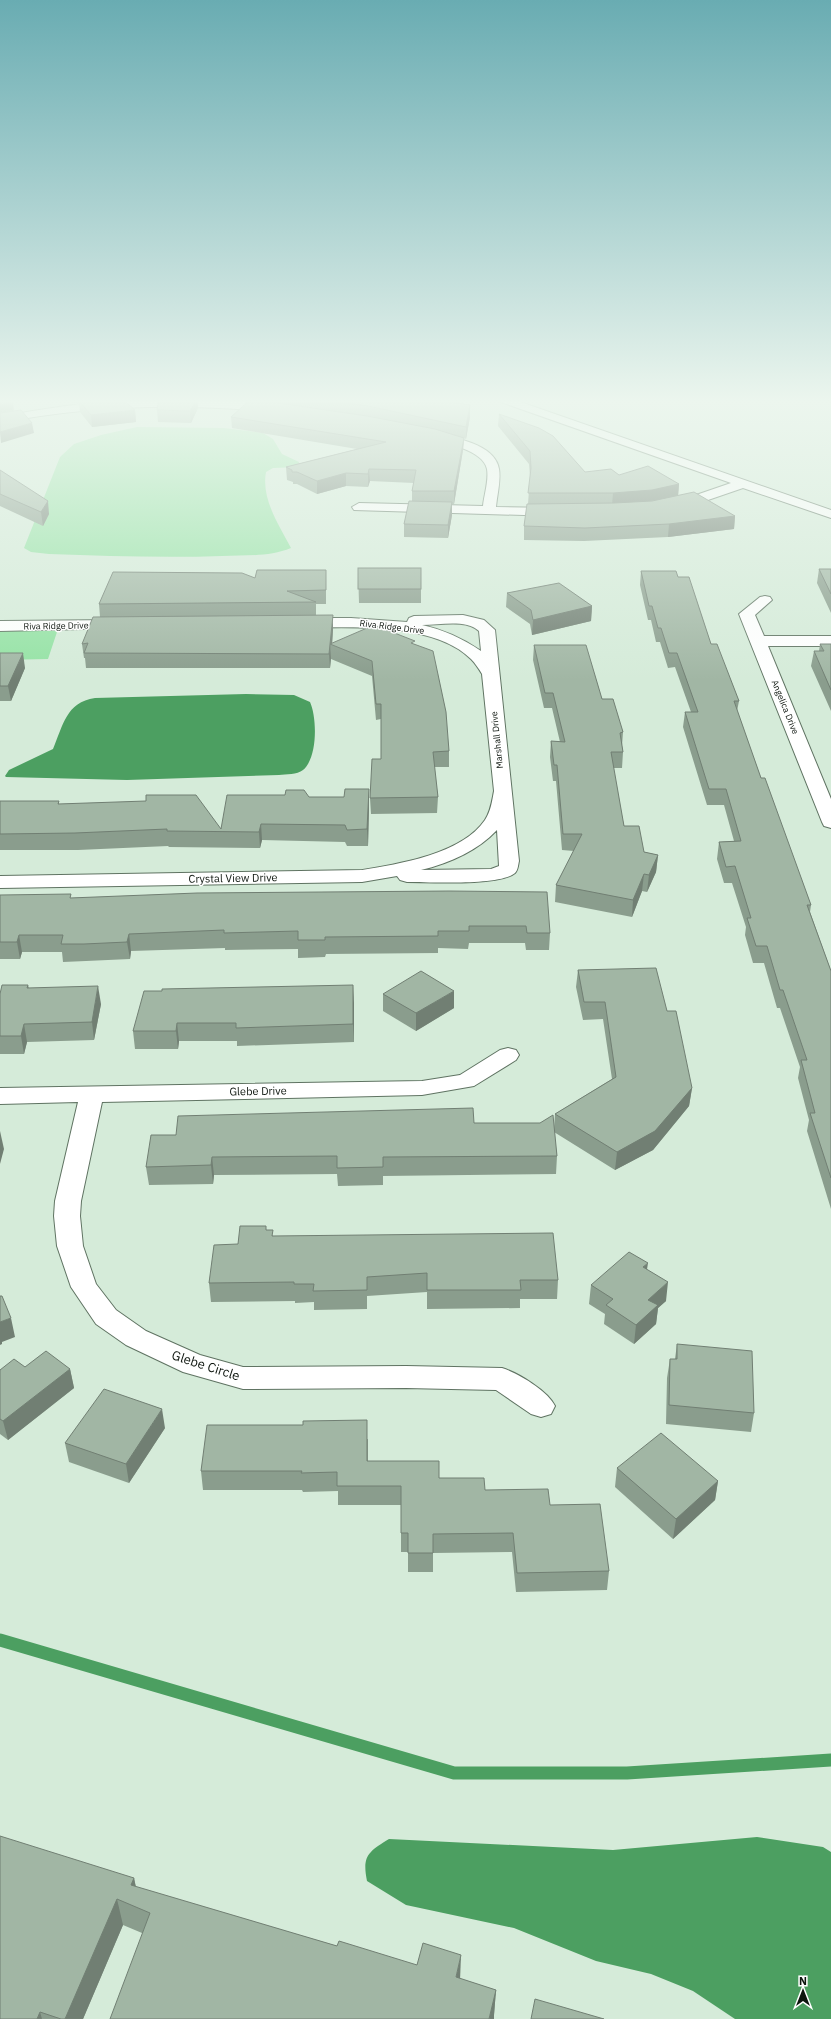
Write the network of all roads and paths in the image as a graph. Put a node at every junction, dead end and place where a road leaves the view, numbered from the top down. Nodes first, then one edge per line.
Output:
1 (491, 492) edge
2 (718, 492) edge
3 (768, 492) edge
4 (658, 506) edge
5 (359, 507) dead end
6 (489, 510) junction
7 (570, 512) edge
8 (831, 514) edge
9 (765, 600) dead end
10 (366, 622) junction
11 (288, 623) edge
12 (138, 625) edge
13 (0, 626) edge
14 (447, 638) joint
15 (831, 641) edge
16 (758, 642) junction
17 (490, 674) junction
18 (503, 791) junction
19 (831, 822) edge
20 (462, 848) joint
21 (343, 877) junction
22 (0, 882) edge
23 (508, 1055) dead end
24 (92, 1094) junction
25 (0, 1096) edge
26 (541, 1406) dead end

1 - 6 street
2 - 4 street
3 - 8 street
5 - 6 street
6 - 7 street
9 - 16 street, Angelica Drive
10 - 11 street, Riva Ridge Drive
10 - 14 street, Riva Ridge Drive
10 - 17 street
12 - 13 street, Riva Ridge Drive
14 - 17 street, Marshall Drive
15 - 16 street
16 - 19 street, Angelica Drive
17 - 18 street, Marshall Drive
18 - 20 street, Marshall Drive
18 - 21 street
20 - 21 street, Crystal View Drive
21 - 22 street, Crystal View Drive
23 - 24 street, Glebe Drive
24 - 25 street, Glebe Drive
24 - 26 street, Glebe Circle

